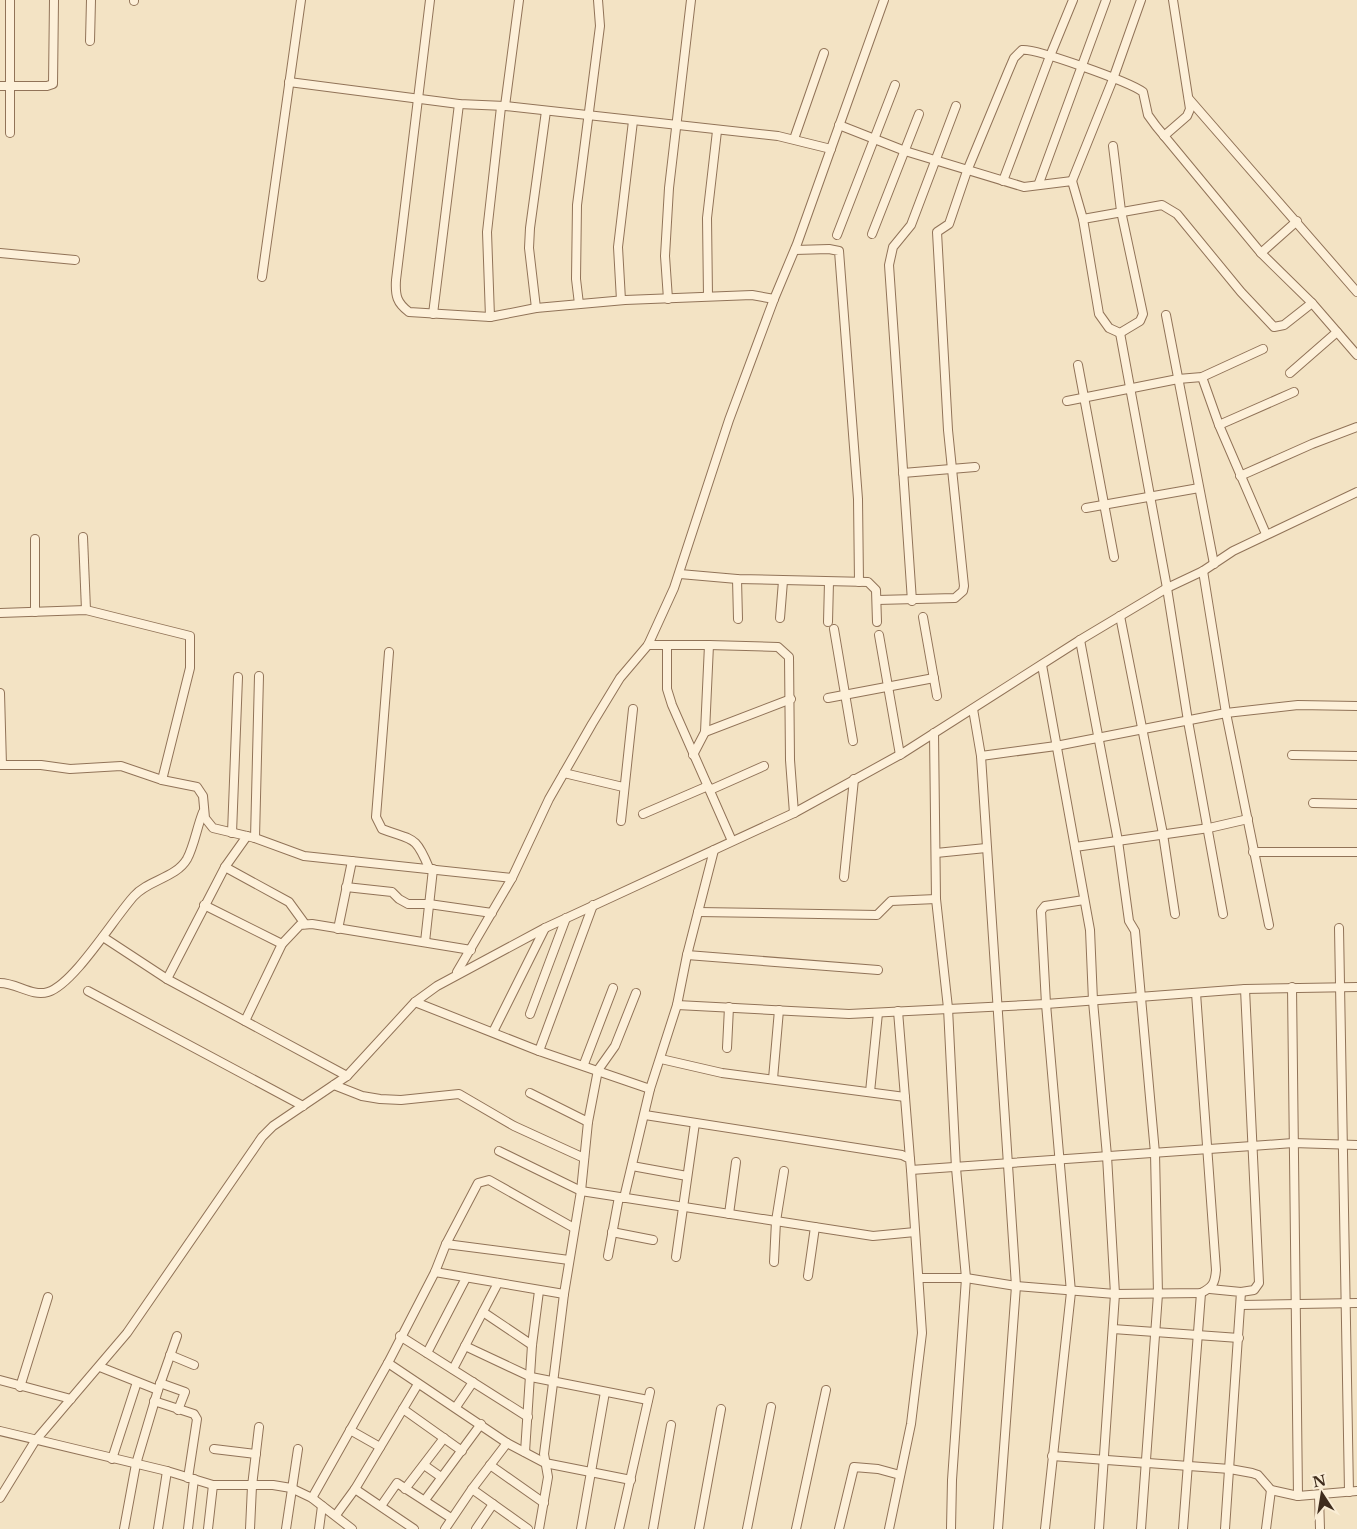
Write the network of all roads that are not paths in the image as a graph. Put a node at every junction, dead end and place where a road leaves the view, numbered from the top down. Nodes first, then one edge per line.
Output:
1 (10, 0) edge
2 (54, 0) edge
3 (91, 0) edge
4 (300, 0) edge
5 (430, 0) edge
6 (519, 0) edge
7 (598, 0) edge
8 (692, 0) edge
9 (884, 0) edge
10 (1073, 0) edge
11 (1106, 0) edge
12 (1141, 0) edge
13 (1173, 0) edge
14 (90, 41) dead end
15 (824, 53) dead end
16 (1050, 56) junction
17 (1081, 67) junction
18 (1113, 79) junction
19 (289, 82) junction
20 (896, 85) dead end
21 (0, 86) edge
22 (10, 86) junction
23 (418, 98) junction
24 (1189, 99) junction
25 (459, 104) junction
26 (503, 106) junction
27 (956, 106) dead end
28 (546, 111) junction
29 (919, 114) dead end
30 (590, 116) junction
31 (633, 121) junction
32 (839, 124) junction
33 (674, 126) junction
34 (717, 131) junction
35 (10, 133) dead end
36 (1164, 136) junction
37 (794, 139) junction
38 (875, 140) junction
39 (1113, 146) dead end
40 (831, 149) junction
41 (905, 151) junction
42 (937, 161) junction
43 (967, 171) junction
44 (1003, 181) junction
45 (1072, 181) junction
46 (1039, 183) junction
47 (1121, 211) junction
48 (1083, 219) junction
49 (1297, 221) junction
50 (872, 234) dead end
51 (837, 236) dead end
52 (795, 250) junction
53 (1260, 253) junction
54 (0, 254) edge
55 (75, 260) dead end
56 (262, 276) dead end
57 (1357, 292) edge
58 (708, 296) junction
59 (668, 299) junction
60 (774, 299) junction
61 (621, 300) junction
62 (1312, 303) junction
63 (579, 304) junction
64 (536, 308) junction
65 (433, 314) junction
66 (1166, 315) dead end
67 (490, 317) junction
68 (1337, 332) junction
69 (1120, 333) junction
70 (1263, 349) dead end
71 (1357, 355) edge
72 (1078, 365) dead end
73 (1290, 373) dead end
74 (1202, 377) junction
75 (1178, 379) junction
76 (1131, 390) junction
77 (1294, 392) dead end
78 (1084, 398) junction
79 (1068, 401) dead end
80 (1219, 426) junction
81 (1357, 427) edge
82 (975, 467) dead end
83 (952, 469) junction
84 (903, 473) junction
85 (1240, 476) junction
86 (1199, 488) junction
87 (1357, 492) edge
88 (1150, 497) junction
89 (1104, 505) junction
90 (1086, 508) dead end
91 (1266, 534) junction
92 (83, 537) dead end
93 (35, 539) dead end
94 (1114, 558) dead end
95 (1214, 564) junction
96 (1203, 571) junction
97 (680, 574) junction
98 (737, 580) junction
99 (783, 581) junction
100 (829, 582) junction
101 (860, 582) junction
102 (1167, 588) junction
103 (877, 600) junction
104 (912, 601) junction
105 (86, 610) junction
106 (35, 612) junction
107 (0, 613) edge
108 (1120, 616) junction
109 (923, 617) dead end
110 (780, 618) dead end
111 (738, 619) dead end
112 (828, 622) dead end
113 (877, 622) dead end
114 (834, 629) dead end
115 (880, 635) dead end
116 (1080, 640) junction
117 (648, 645) junction
118 (709, 645) junction
119 (667, 646) junction
120 (389, 652) dead end
121 (1042, 665) junction
122 (259, 676) dead end
123 (238, 677) dead end
124 (934, 678) junction
125 (888, 687) junction
126 (0, 693) edge
127 (846, 695) junction
128 (937, 696) dead end
129 (828, 698) dead end
130 (791, 699) junction
131 (1357, 706) edge
132 (973, 708) junction
133 (634, 709) dead end
134 (1226, 713) junction
135 (1188, 721) junction
136 (1142, 730) junction
137 (705, 732) junction
138 (934, 733) junction
139 (1097, 738) junction
140 (853, 741) dead end
141 (1056, 746) junction
142 (693, 755) junction
143 (900, 755) junction
144 (1292, 755) dead end
145 (981, 756) junction
146 (1357, 756) edge
147 (1, 765) edge
148 (764, 766) dead end
149 (564, 773) junction
150 (854, 779) junction
151 (162, 780) junction
152 (623, 787) junction
153 (709, 788) junction
154 (1313, 803) dead end
155 (1357, 804) edge
156 (203, 810) junction
157 (794, 813) junction
158 (643, 814) dead end
159 (1248, 820) junction
160 (620, 821) dead end
161 (1209, 828) junction
162 (232, 832) junction
163 (1163, 834) junction
164 (251, 838) junction
165 (732, 841) junction
166 (1118, 841) junction
167 (986, 848) junction
168 (1074, 848) junction
169 (714, 850) junction
170 (1254, 852) junction
171 (1357, 852) edge
172 (936, 853) junction
173 (352, 861) junction
174 (225, 867) junction
175 (431, 869) junction
176 (844, 877) dead end
177 (512, 878) junction
178 (346, 887) junction
179 (936, 899) junction
180 (1084, 900) junction
181 (429, 904) junction
182 (204, 905) junction
183 (593, 905) junction
184 (698, 912) junction
185 (492, 913) junction
186 (1175, 914) dead end
187 (1224, 914) dead end
188 (566, 918) junction
189 (305, 924) junction
190 (1269, 925) dead end
191 (545, 928) junction
192 (1339, 928) dead end
193 (338, 929) junction
194 (103, 937) junction
195 (425, 942) junction
196 (282, 944) junction
197 (471, 950) junction
198 (687, 955) junction
199 (878, 970) dead end
200 (456, 974) junction
201 (167, 979) junction
202 (0, 983) edge
203 (1292, 987) junction
204 (1357, 987) edge
205 (613, 988) dead end
206 (1340, 988) junction
207 (1245, 989) junction
208 (88, 991) dead end
209 (636, 993) dead end
210 (1196, 993) junction
211 (1142, 995) junction
212 (1093, 1000) junction
213 (415, 1002) junction
214 (1046, 1004) junction
215 (678, 1005) junction
216 (998, 1005) junction
217 (729, 1007) junction
218 (948, 1008) junction
219 (780, 1010) junction
220 (898, 1011) junction
221 (878, 1012) junction
222 (530, 1014) dead end
223 (245, 1021) junction
224 (493, 1032) junction
225 (728, 1048) dead end
226 (539, 1051) junction
227 (661, 1059) junction
228 (584, 1064) junction
229 (598, 1070) junction
230 (346, 1076) junction
231 (773, 1080) junction
232 (334, 1085) junction
233 (650, 1089) junction
234 (870, 1092) junction
235 (530, 1093) dead end
236 (905, 1097) junction
237 (302, 1106) junction
238 (645, 1115) junction
239 (588, 1122) junction
240 (695, 1123) junction
241 (1293, 1144) junction
242 (1342, 1145) junction
243 (1252, 1146) junction
244 (1357, 1146) edge
245 (1207, 1150) junction
246 (499, 1152) dead end
247 (1155, 1152) junction
248 (1107, 1156) junction
249 (584, 1158) junction
250 (910, 1159) junction
251 (1059, 1160) junction
252 (736, 1162) dead end
253 (1009, 1164) junction
254 (632, 1166) junction
255 (956, 1168) junction
256 (911, 1170) junction
257 (784, 1171) dead end
258 (687, 1176) junction
259 (581, 1191) junction
260 (621, 1198) junction
261 (682, 1207) junction
262 (729, 1214) junction
263 (776, 1221) junction
264 (815, 1227) junction
265 (574, 1228) junction
266 (612, 1232) junction
267 (915, 1232) junction
268 (653, 1240) dead end
269 (446, 1244) junction
270 (608, 1256) dead end
271 (676, 1257) dead end
272 (569, 1260) junction
273 (774, 1262) dead end
274 (435, 1272) junction
275 (808, 1276) dead end
276 (466, 1278) junction
277 (920, 1278) junction
278 (966, 1278) junction
279 (498, 1283) junction
280 (1016, 1286) junction
281 (1210, 1288) junction
282 (539, 1291) junction
283 (1070, 1292) junction
284 (1241, 1292) junction
285 (1201, 1293) junction
286 (564, 1294) junction
287 (1115, 1294) junction
288 (1158, 1294) junction
289 (48, 1297) dead end
290 (1346, 1303) junction
291 (1357, 1303) edge
292 (1241, 1304) junction
293 (1296, 1304) junction
294 (483, 1312) junction
295 (1113, 1329) junction
296 (1156, 1331) junction
297 (1198, 1335) junction
298 (177, 1336) dead end
299 (400, 1336) junction
300 (1239, 1338) junction
301 (532, 1345) junction
302 (466, 1346) junction
303 (426, 1353) junction
304 (170, 1356) junction
305 (388, 1363) junction
306 (194, 1365) dead end
307 (100, 1367) junction
308 (453, 1369) junction
309 (530, 1377) junction
310 (0, 1380) edge
311 (137, 1382) junction
312 (473, 1382) junction
313 (553, 1382) junction
314 (418, 1384) junction
315 (20, 1386) junction
316 (159, 1387) junction
317 (826, 1390) dead end
318 (605, 1392) junction
319 (650, 1392) dead end
320 (71, 1399) junction
321 (648, 1400) junction
322 (154, 1401) junction
323 (456, 1407) junction
324 (771, 1407) dead end
325 (403, 1409) junction
326 (721, 1409) dead end
327 (178, 1410) junction
328 (528, 1417) junction
329 (481, 1424) junction
330 (671, 1424) dead end
331 (259, 1427) dead end
332 (350, 1430) junction
333 (0, 1431) edge
334 (444, 1438) junction
335 (35, 1440) junction
336 (507, 1443) junction
337 (380, 1447) junction
338 (214, 1449) dead end
339 (298, 1449) dead end
340 (462, 1451) junction
341 (525, 1452) junction
342 (256, 1454) junction
343 (1052, 1456) junction
344 (112, 1459) junction
345 (1105, 1460) junction
346 (545, 1463) junction
347 (1146, 1463) junction
348 (136, 1464) junction
349 (424, 1465) junction
350 (490, 1465) junction
351 (1188, 1467) junction
352 (1230, 1469) junction
353 (167, 1471) junction
354 (591, 1473) junction
355 (900, 1475) junction
356 (191, 1478) junction
357 (441, 1478) junction
358 (631, 1480) junction
359 (213, 1485) junction
360 (252, 1486) junction
361 (291, 1488) junction
362 (355, 1488) junction
363 (472, 1488) junction
364 (406, 1489) junction
365 (1271, 1490) junction
366 (1353, 1491) edge
367 (1298, 1496) junction
368 (1319, 1496) junction
369 (0, 1498) edge
370 (312, 1498) junction
371 (425, 1500) junction
372 (544, 1503) junction
373 (493, 1504) junction
374 (322, 1506) junction
375 (381, 1506) junction
376 (336, 1515) junction
377 (451, 1518) junction
378 (124, 1529) edge
379 (158, 1529) edge
380 (188, 1529) edge
381 (208, 1529) edge
382 (250, 1529) edge
383 (286, 1529) edge
384 (319, 1529) edge
385 (352, 1529) edge
386 (414, 1529) edge
387 (445, 1529) edge
388 (476, 1529) edge
389 (528, 1529) edge
390 (539, 1529) edge
391 (581, 1529) edge
392 (620, 1529) edge
393 (652, 1529) edge
394 (699, 1529) edge
395 (747, 1529) edge
396 (796, 1529) edge
397 (839, 1529) edge
398 (889, 1529) edge
399 (951, 1529) edge
400 (998, 1529) edge
401 (1045, 1529) edge
402 (1099, 1529) edge
403 (1141, 1529) edge
404 (1184, 1529) edge
405 (1225, 1529) edge
406 (1266, 1529) edge
407 (1320, 1529) edge

1 - 22 street
2 - 22 street
3 - 14 street
4 - 19 street
5 - 23 street
6 - 26 street
7 - 30 street
8 - 33 street
9 - 32 street
10 - 16 street
11 - 17 street
12 - 18 street
13 - 24 street
15 - 37 street
16 - 17 street
16 - 43 street
16 - 44 street
17 - 18 street
17 - 46 street
18 - 36 street
18 - 45 street
19 - 23 street
19 - 56 street
20 - 38 street
21 - 22 street
22 - 35 street
23 - 25 street
23 - 65 street
24 - 36 street
24 - 49 street
25 - 26 street
25 - 65 street
26 - 28 street
26 - 67 street
27 - 42 street
28 - 30 street
28 - 64 street
29 - 41 street
30 - 31 street
30 - 63 street
31 - 33 street
31 - 61 street
32 - 38 street
32 - 40 street
33 - 34 street
33 - 59 street
34 - 37 street
34 - 58 street
36 - 53 street
37 - 40 street
38 - 41 street
38 - 51 street
39 - 47 street
40 - 52 street
41 - 42 street
41 - 50 street
42 - 43 street
42 - 84 street
43 - 44 street
43 - 83 street
44 - 46 street
45 - 46 street
45 - 48 street
47 - 48 street
47 - 62 street
47 - 69 street
48 - 69 street
49 - 53 street
49 - 57 street
52 - 60 street
52 - 101 street
53 - 62 street
54 - 55 street
58 - 59 street
58 - 60 street
59 - 61 street
60 - 97 street
61 - 63 street
62 - 68 street
63 - 64 street
64 - 67 street
65 - 67 street
66 - 75 street
68 - 71 street
68 - 73 street
69 - 76 street
70 - 74 street
72 - 78 street
74 - 75 street
74 - 80 street
75 - 76 street
75 - 86 street
76 - 78 street
76 - 88 street
77 - 80 street
78 - 79 street
78 - 89 street
80 - 85 street
81 - 85 street
82 - 83 street
83 - 84 street
83 - 104 street
84 - 104 street
85 - 91 street
86 - 88 street
86 - 95 street
87 - 91 street
88 - 89 street
88 - 102 street
89 - 90 street
89 - 94 street
91 - 95 street
92 - 105 street
93 - 106 street
95 - 96 street
96 - 102 street
96 - 134 street
97 - 98 street
97 - 117 street
98 - 99 street
98 - 111 street
99 - 100 street
99 - 110 street
100 - 101 street
100 - 112 street
101 - 103 street
102 - 108 street
102 - 135 street
103 - 104 street
103 - 113 street
105 - 106 street
105 - 151 street
106 - 107 street
108 - 116 street
108 - 136 street
109 - 124 street
114 - 127 street
115 - 125 street
116 - 121 street
116 - 139 street
117 - 119 street
117 - 149 street
118 - 119 street
118 - 130 street
118 - 137 street
119 - 142 street
120 - 175 street
121 - 132 street
121 - 141 street
122 - 164 street
123 - 162 street
124 - 125 street
124 - 128 street
125 - 127 street
125 - 143 street
126 - 147 street
127 - 129 street
127 - 140 street
130 - 137 street
130 - 157 street
131 - 134 street
132 - 138 street
132 - 145 street
133 - 152 street
134 - 135 street
134 - 159 street
135 - 136 street
135 - 161 street
136 - 139 street
136 - 163 street
137 - 142 street
138 - 143 street
138 - 172 street
139 - 141 street
139 - 166 street
141 - 145 street
141 - 168 street
142 - 153 street
143 - 150 street
144 - 146 street
145 - 167 street
147 - 151 street
148 - 153 street
149 - 152 street
149 - 177 street
150 - 157 street
150 - 176 street
151 - 156 street
152 - 160 street
153 - 158 street
153 - 165 street
154 - 155 street
156 - 162 street
156 - 194 street
157 - 165 street
159 - 161 street
159 - 170 street
161 - 163 street
161 - 187 street
162 - 164 street
163 - 166 street
163 - 186 street
164 - 173 street
164 - 174 street
165 - 169 street
166 - 168 street
166 - 211 street
167 - 172 street
167 - 216 street
168 - 180 street
169 - 183 street
169 - 184 street
170 - 171 street
170 - 190 street
172 - 179 street
173 - 175 street
173 - 178 street
174 - 182 street
174 - 189 street
175 - 177 street
175 - 181 street
177 - 185 street
178 - 181 street
178 - 193 street
179 - 184 street
179 - 218 street
180 - 212 street
180 - 214 street
181 - 185 street
181 - 195 street
182 - 196 street
182 - 201 street
183 - 188 street
183 - 226 street
184 - 198 street
185 - 197 street
188 - 191 street
188 - 222 street
189 - 193 street
189 - 196 street
191 - 200 street
191 - 224 street
192 - 206 street
193 - 195 street
194 - 201 street
194 - 202 street
195 - 197 street
196 - 223 street
197 - 200 street
198 - 199 street
198 - 215 street
200 - 213 street
201 - 223 street
203 - 206 street
203 - 207 street
203 - 241 street
204 - 206 street
205 - 228 street
206 - 242 street
207 - 210 street
207 - 243 street
208 - 237 street
209 - 229 street
210 - 211 street
210 - 245 street
211 - 212 street
211 - 247 street
212 - 214 street
212 - 248 street
213 - 224 street
213 - 230 street
214 - 216 street
214 - 251 street
215 - 217 street
215 - 227 street
216 - 218 street
216 - 253 street
217 - 219 street
217 - 225 street
218 - 220 street
218 - 255 street
219 - 221 street
219 - 231 street
220 - 221 street
220 - 236 street
221 - 234 street
223 - 230 street
224 - 226 street
226 - 228 street
227 - 231 street
227 - 233 street
228 - 229 street
229 - 233 street
229 - 239 street
230 - 232 street
231 - 234 street
232 - 237 street
232 - 249 street
233 - 238 street
234 - 236 street
235 - 239 street
236 - 250 street
237 - 307 street
238 - 240 street
238 - 254 street
239 - 249 street
240 - 250 street
240 - 258 street
241 - 242 street
241 - 243 street
241 - 293 street
242 - 244 street
242 - 290 street
243 - 245 street
243 - 284 street
245 - 247 street
245 - 281 street
246 - 259 street
247 - 248 street
247 - 288 street
248 - 251 street
248 - 287 street
249 - 259 street
250 - 256 street
251 - 253 street
251 - 283 street
252 - 262 street
253 - 255 street
253 - 280 street
254 - 258 street
254 - 260 street
255 - 256 street
255 - 278 street
256 - 267 street
257 - 263 street
258 - 261 street
259 - 260 street
259 - 265 street
260 - 261 street
260 - 266 street
261 - 262 street
261 - 271 street
262 - 263 street
263 - 264 street
263 - 273 street
264 - 267 street
264 - 275 street
265 - 269 street
265 - 272 street
266 - 268 street
266 - 270 street
267 - 277 street
269 - 272 street
269 - 274 street
272 - 286 street
274 - 276 street
274 - 299 street
276 - 279 street
276 - 303 street
277 - 278 street
277 - 355 street
278 - 280 street
278 - 399 street
279 - 282 street
279 - 294 street
280 - 283 street
280 - 400 street
281 - 284 street
281 - 285 street
282 - 286 street
282 - 301 street
283 - 287 street
283 - 343 street
284 - 292 street
285 - 288 street
285 - 297 street
286 - 313 street
287 - 288 street
287 - 295 street
288 - 296 street
289 - 315 street
290 - 291 street
290 - 293 street
290 - 366 street
292 - 293 street
292 - 300 street
293 - 367 street
294 - 301 street
294 - 302 street
295 - 296 street
295 - 345 street
296 - 297 street
296 - 347 street
297 - 300 street
297 - 351 street
298 - 304 street
299 - 303 street
299 - 305 street
300 - 352 street
301 - 309 street
302 - 308 street
302 - 309 street
303 - 308 street
304 - 306 street
304 - 316 street
305 - 314 street
305 - 332 street
307 - 311 street
307 - 320 street
308 - 312 street
309 - 313 street
309 - 328 street
310 - 315 street
311 - 316 street
311 - 344 street
312 - 323 street
312 - 328 street
313 - 318 street
313 - 346 street
314 - 323 street
314 - 325 street
315 - 320 street
316 - 322 street
316 - 327 street
317 - 396 street
318 - 321 street
318 - 354 street
319 - 321 street
320 - 335 street
321 - 358 street
322 - 327 street
322 - 348 street
323 - 329 street
324 - 395 street
325 - 334 street
325 - 337 street
326 - 394 street
327 - 356 street
328 - 341 street
329 - 336 street
329 - 340 street
330 - 393 street
331 - 342 street
332 - 337 street
332 - 370 street
333 - 335 street
334 - 340 street
334 - 349 street
335 - 344 street
335 - 369 street
336 - 341 street
336 - 350 street
337 - 362 street
338 - 342 street
339 - 361 street
340 - 357 street
341 - 346 street
342 - 360 street
343 - 345 street
343 - 401 street
344 - 348 street
345 - 347 street
345 - 402 street
346 - 354 street
346 - 372 street
347 - 351 street
347 - 403 street
348 - 353 street
348 - 378 street
349 - 357 street
349 - 364 street
350 - 363 street
350 - 372 street
351 - 352 street
351 - 404 street
352 - 365 street
352 - 405 street
353 - 356 street
353 - 379 street
354 - 358 street
354 - 391 street
355 - 397 street
355 - 398 street
356 - 359 street
356 - 380 street
357 - 371 street
358 - 392 street
359 - 360 street
359 - 381 street
360 - 361 street
360 - 382 street
361 - 370 street
361 - 383 street
362 - 375 street
362 - 376 street
363 - 373 street
363 - 377 street
364 - 371 street
364 - 375 street
365 - 367 street
365 - 406 street
366 - 368 street
367 - 368 street
368 - 407 street
370 - 374 street
371 - 377 street
372 - 390 street
373 - 388 street
373 - 389 street
374 - 376 street
374 - 384 street
375 - 386 street
376 - 385 street
377 - 387 street

